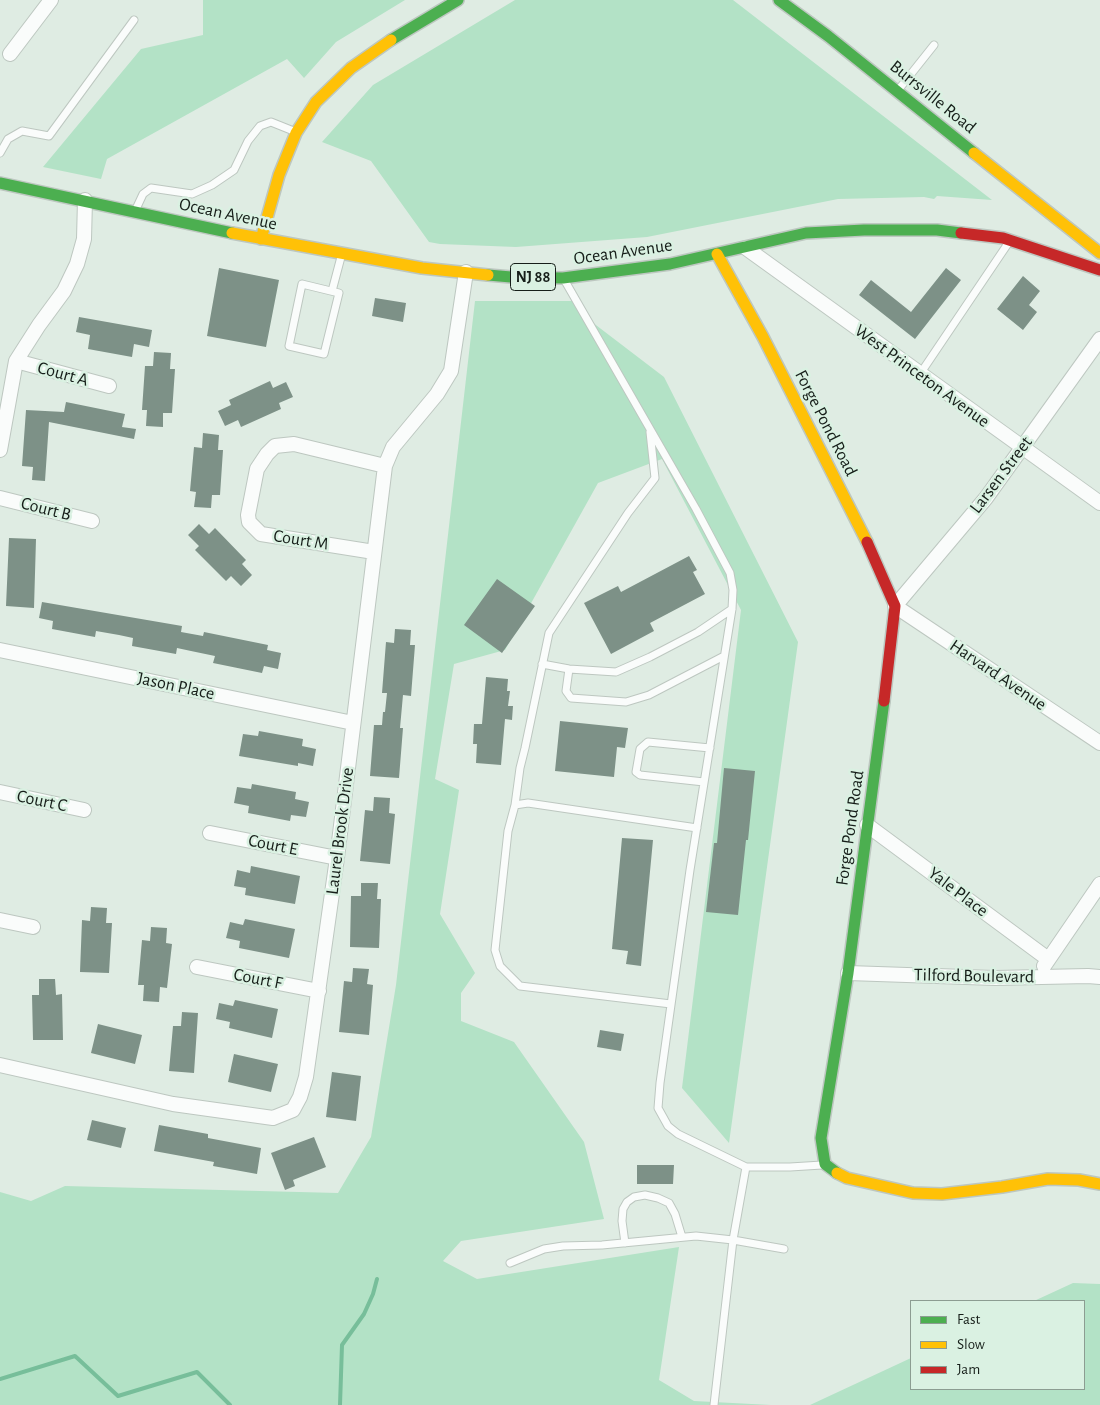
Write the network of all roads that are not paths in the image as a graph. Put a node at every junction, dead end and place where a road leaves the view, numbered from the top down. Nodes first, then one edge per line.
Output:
1 (51, 0) edge
2 (458, 0) edge
3 (779, 0) edge
4 (134, 20) dead end
5 (934, 45) dead end
6 (10, 54) dead end
7 (897, 91) junction
8 (296, 133) junction
9 (0, 153) edge
10 (0, 183) edge
11 (85, 200) junction
12 (135, 211) junction
13 (1063, 223) junction
14 (260, 239) junction
15 (1010, 240) junction
16 (746, 248) junction
17 (1100, 253) edge
18 (342, 254) junction
19 (717, 254) junction
20 (1067, 259) junction
21 (1100, 270) edge
22 (466, 272) junction
23 (564, 278) junction
24 (332, 291) junction
25 (1100, 339) edge
26 (16, 361) junction
27 (920, 374) junction
28 (109, 386) dead end
29 (649, 430) junction
30 (1022, 448) junction
31 (0, 450) edge
32 (385, 466) junction
33 (0, 498) edge
34 (1100, 503) edge
35 (92, 521) dead end
36 (374, 552) junction
37 (895, 606) junction
38 (732, 609) junction
39 (0, 650) edge
40 (724, 656) junction
41 (542, 664) junction
42 (569, 669) junction
43 (353, 723) junction
44 (1100, 743) edge
45 (710, 748) junction
46 (704, 782) junction
47 (0, 792) edge
48 (515, 805) junction
49 (84, 810) dead end
50 (868, 825) junction
51 (697, 828) junction
52 (210, 833) dead end
53 (337, 858) junction
54 (1100, 884) edge
55 (0, 920) edge
56 (33, 927) dead end
57 (1048, 959) junction
58 (197, 966) dead end
59 (848, 973) junction
60 (1036, 977) junction
61 (1100, 977) edge
62 (319, 991) junction
63 (671, 1004) junction
64 (0, 1065) edge
65 (825, 1164) junction
66 (746, 1167) junction
67 (1100, 1184) edge
68 (682, 1237) junction
69 (733, 1240) junction
70 (625, 1243) junction
71 (784, 1249) dead end
72 (510, 1263) dead end
73 (714, 1405) edge

1 - 6 street
2 - 8 main road
3 - 7 main road, Burrsville Road
4 - 9 lane
5 - 7 lane
7 - 13 main road, Burrsville Road
8 - 12 lane
8 - 14 main road
10 - 11 main road, Ocean Avenue / NJ 88
11 - 12 main road, Ocean Avenue / NJ 88
11 - 26 street
12 - 14 main road, Ocean Avenue / NJ 88
13 - 17 main road, Burrsville Road
13 - 20 main road
14 - 18 main road, Ocean Avenue / NJ 88
15 - 16 main road, Ocean Avenue / NJ 88
15 - 20 main road, Ocean Avenue / NJ 88
15 - 27 lane
16 - 19 main road, Ocean Avenue / NJ 88
16 - 27 street, West Princeton Avenue
18 - 22 main road, Ocean Avenue / NJ 88
18 - 24 lane
19 - 23 main road, Ocean Avenue / NJ 88
19 - 37 main road, Forge Pond Road
20 - 21 main road, Ocean Avenue / NJ 88
22 - 23 main road, Ocean Avenue / NJ 88
22 - 32 street, Laurel Brook Drive
23 - 29 lane
24 - 24 lane
25 - 30 street, Larsen Street
26 - 28 street, Court A
26 - 31 street
27 - 30 street, West Princeton Avenue
29 - 38 lane
29 - 41 lane
30 - 34 street, West Princeton Avenue
30 - 37 street, Larsen Street
32 - 36 street, Laurel Brook Drive
32 - 36 street, Court M
33 - 35 street, Court B
36 - 43 street, Laurel Brook Drive
37 - 44 street, Harvard Avenue
37 - 50 main road, Forge Pond Road
38 - 40 lane
38 - 42 lane
39 - 43 street, Jason Place
40 - 42 lane
40 - 45 lane
41 - 42 lane
41 - 48 lane
43 - 53 street, Laurel Brook Drive
45 - 46 lane
45 - 46 lane
46 - 51 lane
47 - 49 street, Court C
48 - 51 lane
48 - 63 lane
50 - 57 street, Yale Place
50 - 59 main road, Forge Pond Road
51 - 63 lane
52 - 53 street, Court E
53 - 62 street, Laurel Brook Drive
54 - 57 street
55 - 56 street
57 - 60 street
58 - 62 street, Court F
59 - 60 street, Tilford Boulevard
59 - 65 main road, Forge Pond Road
60 - 61 street, Tilford Boulevard
62 - 64 street, Laurel Brook Drive
63 - 66 lane
65 - 66 lane
65 - 67 main road
66 - 69 lane
68 - 69 lane
68 - 70 lane
68 - 70 lane
69 - 71 lane
69 - 73 lane
70 - 72 lane

